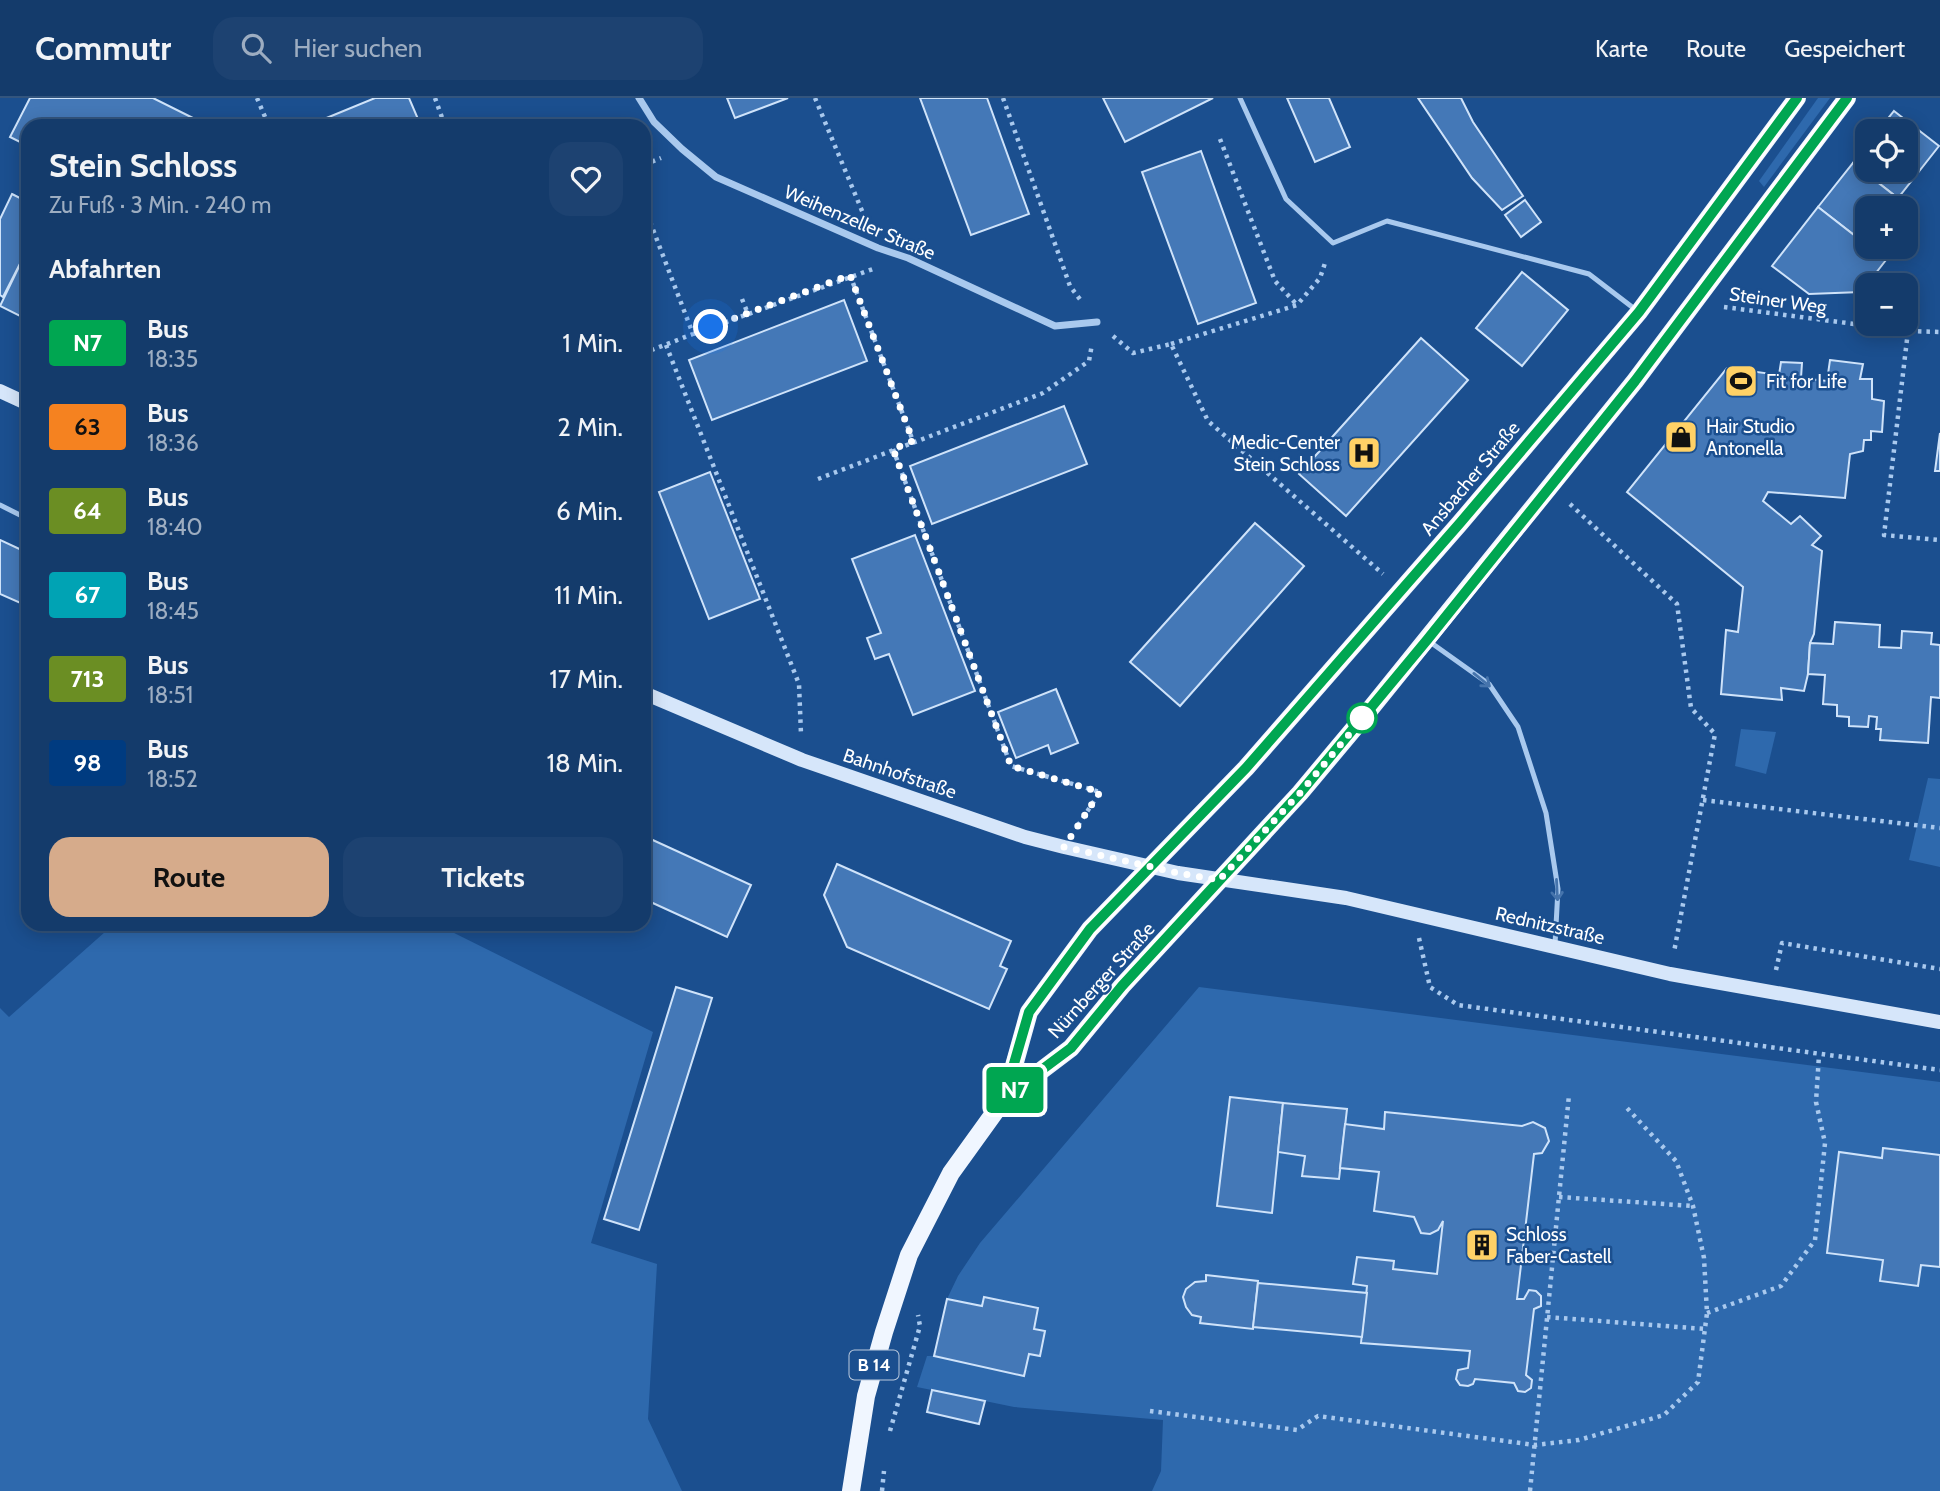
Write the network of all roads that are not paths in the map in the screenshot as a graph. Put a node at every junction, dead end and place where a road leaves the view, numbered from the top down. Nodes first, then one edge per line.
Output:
1 (639, 98) edge
2 (1240, 98) edge
3 (1797, 98) edge
4 (1847, 98) edge
5 (1639, 312) junction
6 (1097, 322) road end
7 (0, 391) edge
8 (21, 401) edge
9 (0, 505) edge
10 (21, 516) edge
11 (1427, 640) junction
12 (651, 696) edge
13 (1151, 866) junction
14 (1219, 880) junction
15 (1555, 946) junction
16 (1940, 1022) edge
17 (1004, 1098) junction
18 (851, 1491) edge

1 - 6 street, Weihenzeller Straße
2 - 5 lane
3 - 5 main road, Ansbacher Straße / B 14
4 - 11 main road, B 14
5 - 13 main road, Ansbacher Straße / B 14
7 - 8 main road
9 - 10 lane
11 - 14 main road, B 14
11 -> 15 lane
12 - 13 main road, Bahnhofstraße
13 - 14 main road, Rednitzstraße
13 - 17 main road, Nürnberger Straße / B 14
14 - 15 main road, Rednitzstraße
14 - 17 main road, Nürnberger Straße / B 14
15 - 16 main road, Rednitzstraße
17 - 18 main road, Nürnberger Straße / B 14

